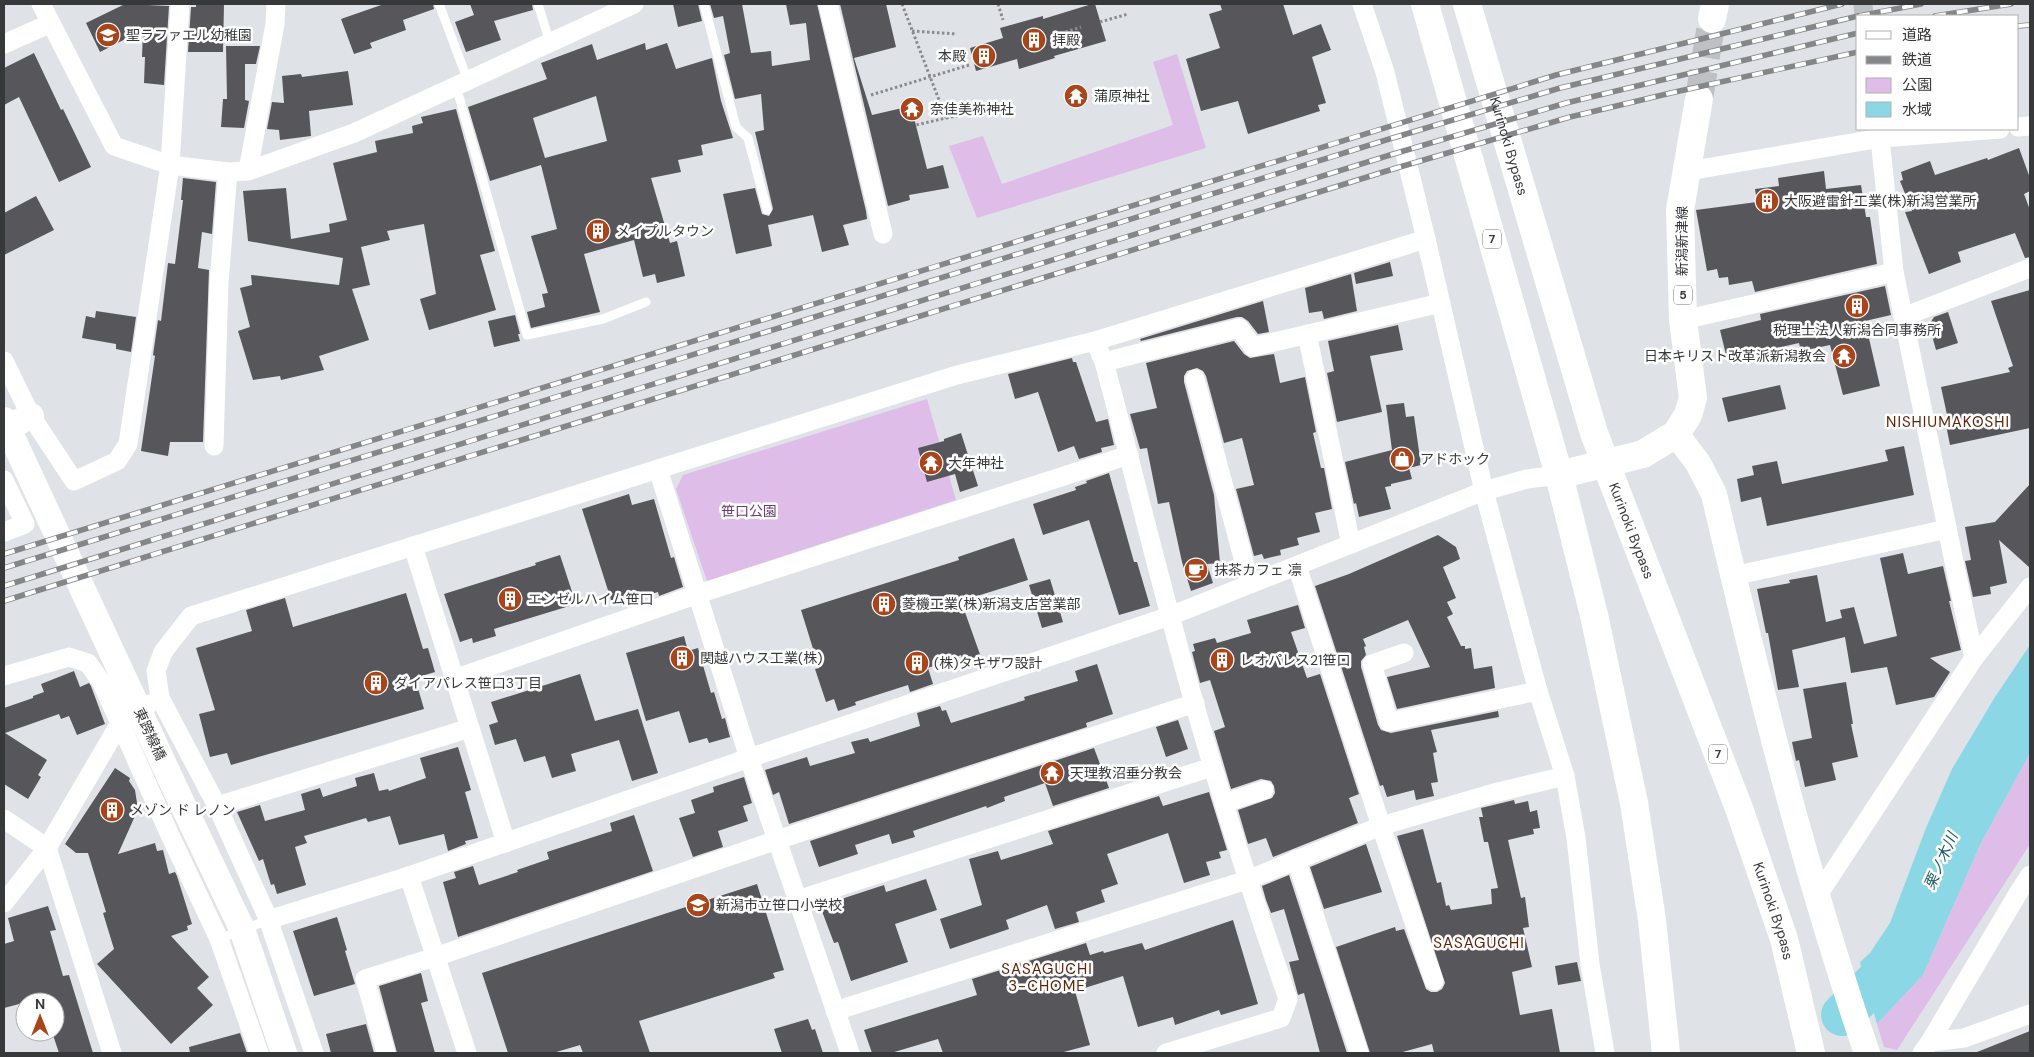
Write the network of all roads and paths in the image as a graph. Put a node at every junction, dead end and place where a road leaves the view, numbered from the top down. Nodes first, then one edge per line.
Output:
1 (41, 4) edge
2 (180, 4) edge
3 (276, 4) edge
4 (439, 4) edge
5 (538, 4) edge
6 (704, 4) edge
7 (828, 4) edge
8 (902, 4) edge
9 (998, 4) edge
10 (1362, 4) edge
11 (1426, 4) edge
12 (1467, 4) edge
13 (628, 5) edge
14 (1128, 14) dead end
15 (1003, 20) dead end
16 (1100, 22) dead end
17 (49, 24) junction
18 (1081, 27) dead end
19 (912, 30) junction
20 (956, 34) dead end
21 (1056, 35) dead end
22 (550, 43) junction
23 (4, 44) edge
24 (969, 65) dead end
25 (931, 77) junction
26 (462, 83) junction
27 (1699, 99) tunnel mouth
28 (851, 101) junction
29 (986, 110) dead end
30 (946, 118) junction
31 (916, 125) dead end
32 (1970, 130) edge
33 (1880, 133) edge
34 (170, 165) junction
35 (248, 171) junction
36 (1688, 171) junction
37 (228, 172) junction
38 (767, 210) dead end
39 (883, 234) dead end
40 (1426, 240) junction
41 (2030, 268) edge
42 (1894, 272) junction
43 (646, 302) dead end
44 (1441, 302) junction
45 (1903, 317) junction
46 (1684, 320) junction
47 (1307, 334) junction
48 (1095, 341) junction
49 (4, 360) edge
50 (1104, 362) junction
51 (1195, 379) dead end
52 (31, 416) junction
53 (4, 420) edge
54 (4, 429) edge
55 (1676, 434) junction
56 (214, 446) dead end
57 (1129, 456) junction
58 (1605, 462) junction
59 (658, 469) junction
60 (1559, 474) junction
61 (4, 480) edge
62 (1484, 491) junction
63 (1947, 529) junction
64 (4, 532) edge
65 (1351, 544) junction
66 (413, 546) junction
67 (1297, 566) junction
68 (1733, 576) junction
69 (1250, 584) junction
70 (2030, 587) edge
71 (698, 594) junction
72 (1170, 616) junction
73 (1404, 653) dead end
74 (1974, 658) junction
75 (4, 676) edge
76 (454, 679) junction
77 (1538, 691) junction
78 (160, 698) junction
79 (1195, 703) junction
80 (120, 723) junction
81 (470, 728) junction
82 (749, 758) junction
83 (1212, 767) junction
84 (1565, 776) junction
85 (1264, 790) dead end
86 (1224, 802) junction
87 (217, 806) junction
88 (4, 818) edge
89 (1381, 826) junction
90 (776, 840) junction
91 (506, 843) junction
92 (47, 848) junction
93 (1296, 859) junction
94 (2030, 875) edge
95 (409, 876) junction
96 (1247, 880) junction
97 (1818, 895) junction
98 (797, 900) junction
99 (4, 903) edge
100 (268, 920) junction
101 (219, 939) junction
102 (435, 957) junction
103 (1434, 981) dead end
104 (835, 1011) junction
105 (2030, 1014) edge
106 (1926, 1048) edge
107 (1866, 1052) edge
108 (112, 1053) edge
109 (259, 1053) edge
110 (284, 1053) edge
111 (314, 1053) edge
112 (386, 1053) edge
113 (467, 1053) edge
114 (850, 1053) edge
115 (1166, 1053) edge
116 (1359, 1053) edge
117 (1605, 1053) edge
118 (1666, 1053) edge
119 (1811, 1053) edge

1 - 17 street
2 - 34 street
3 - 35 street
4 - 26 lane
5 - 22 lane
6 - 38 lane
7 - 28 street
8 - 19 path
9 - 15 path
10 - 40 street
11 - 60 main road, 7
12 - 58 main road, Kurinoki Bypass / 7
13 - 22 street
14 - 16 path
17 - 23 street
17 - 34 street
18 - 21 path
19 - 20 path
19 - 25 path
22 - 26 street
24 - 25 path
25 - 28 path
25 - 30 path
26 - 35 street
26 - 43 lane
27 - 36 main road, 新潟新津線 / 5
28 - 39 street
29 - 30 path
30 - 31 path
32 - 33 street
33 - 36 street
33 - 42 street
34 - 37 street
34 - 52 street
35 - 37 street
36 - 46 main road, 新潟新津線 / 5
37 - 56 street
40 - 44 street
40 - 48 street
41 - 45 street
42 - 45 street
42 - 46 street
44 - 47 street
44 - 62 street
45 - 63 street
46 - 55 main road, 新潟新津線 / 5
47 - 50 street
47 - 65 street
48 - 50 street
48 - 59 street
49 - 52 street
50 - 57 street
51 - 69 street
52 - 54 street
53 - 110 street, 東跨線橋
55 - 58 main road, 新潟新津線 / 5
55 - 68 street
57 - 71 street
57 - 72 street
58 - 60 main road, 新潟新津線 / 5
58 - 119 main road, Kurinoki Bypass / 7
59 - 66 street
59 - 71 street
60 - 62 street
60 - 118 main road, 7
61 - 64 street
62 - 65 street
62 - 77 street
63 - 68 street
63 - 74 street
65 - 67 street
66 - 76 street
66 - 78 street
67 - 69 street
67 - 89 street
68 - 97 street
69 - 72 street
70 - 74 street
71 - 76 street
71 - 82 street
72 - 79 street
72 - 82 street
73 - 77 street
74 - 97 street
75 - 80 street
76 - 81 street
77 - 84 street
78 - 80 street
78 - 87 street
79 - 83 street
79 - 90 street
80 - 92 street
80 - 101 street
81 - 87 street
81 - 91 street
82 - 90 street
82 - 91 street
83 - 86 street
83 - 98 street
84 - 89 street
84 - 117 street
85 - 86 street
86 - 96 street
87 - 100 street
88 - 92 street
89 - 93 street
89 - 103 street
90 - 98 street
90 - 102 street
91 - 95 street
92 - 99 street
92 - 108 street
93 - 96 street
93 - 116 street
94 - 106 street
95 - 100 street
95 - 102 street
96 - 104 street
96 - 115 street
97 - 107 street
98 - 104 street
100 - 101 lane
100 - 111 street
101 - 109 street
102 - 112 street
102 - 113 street
104 - 114 street
105 - 106 street

